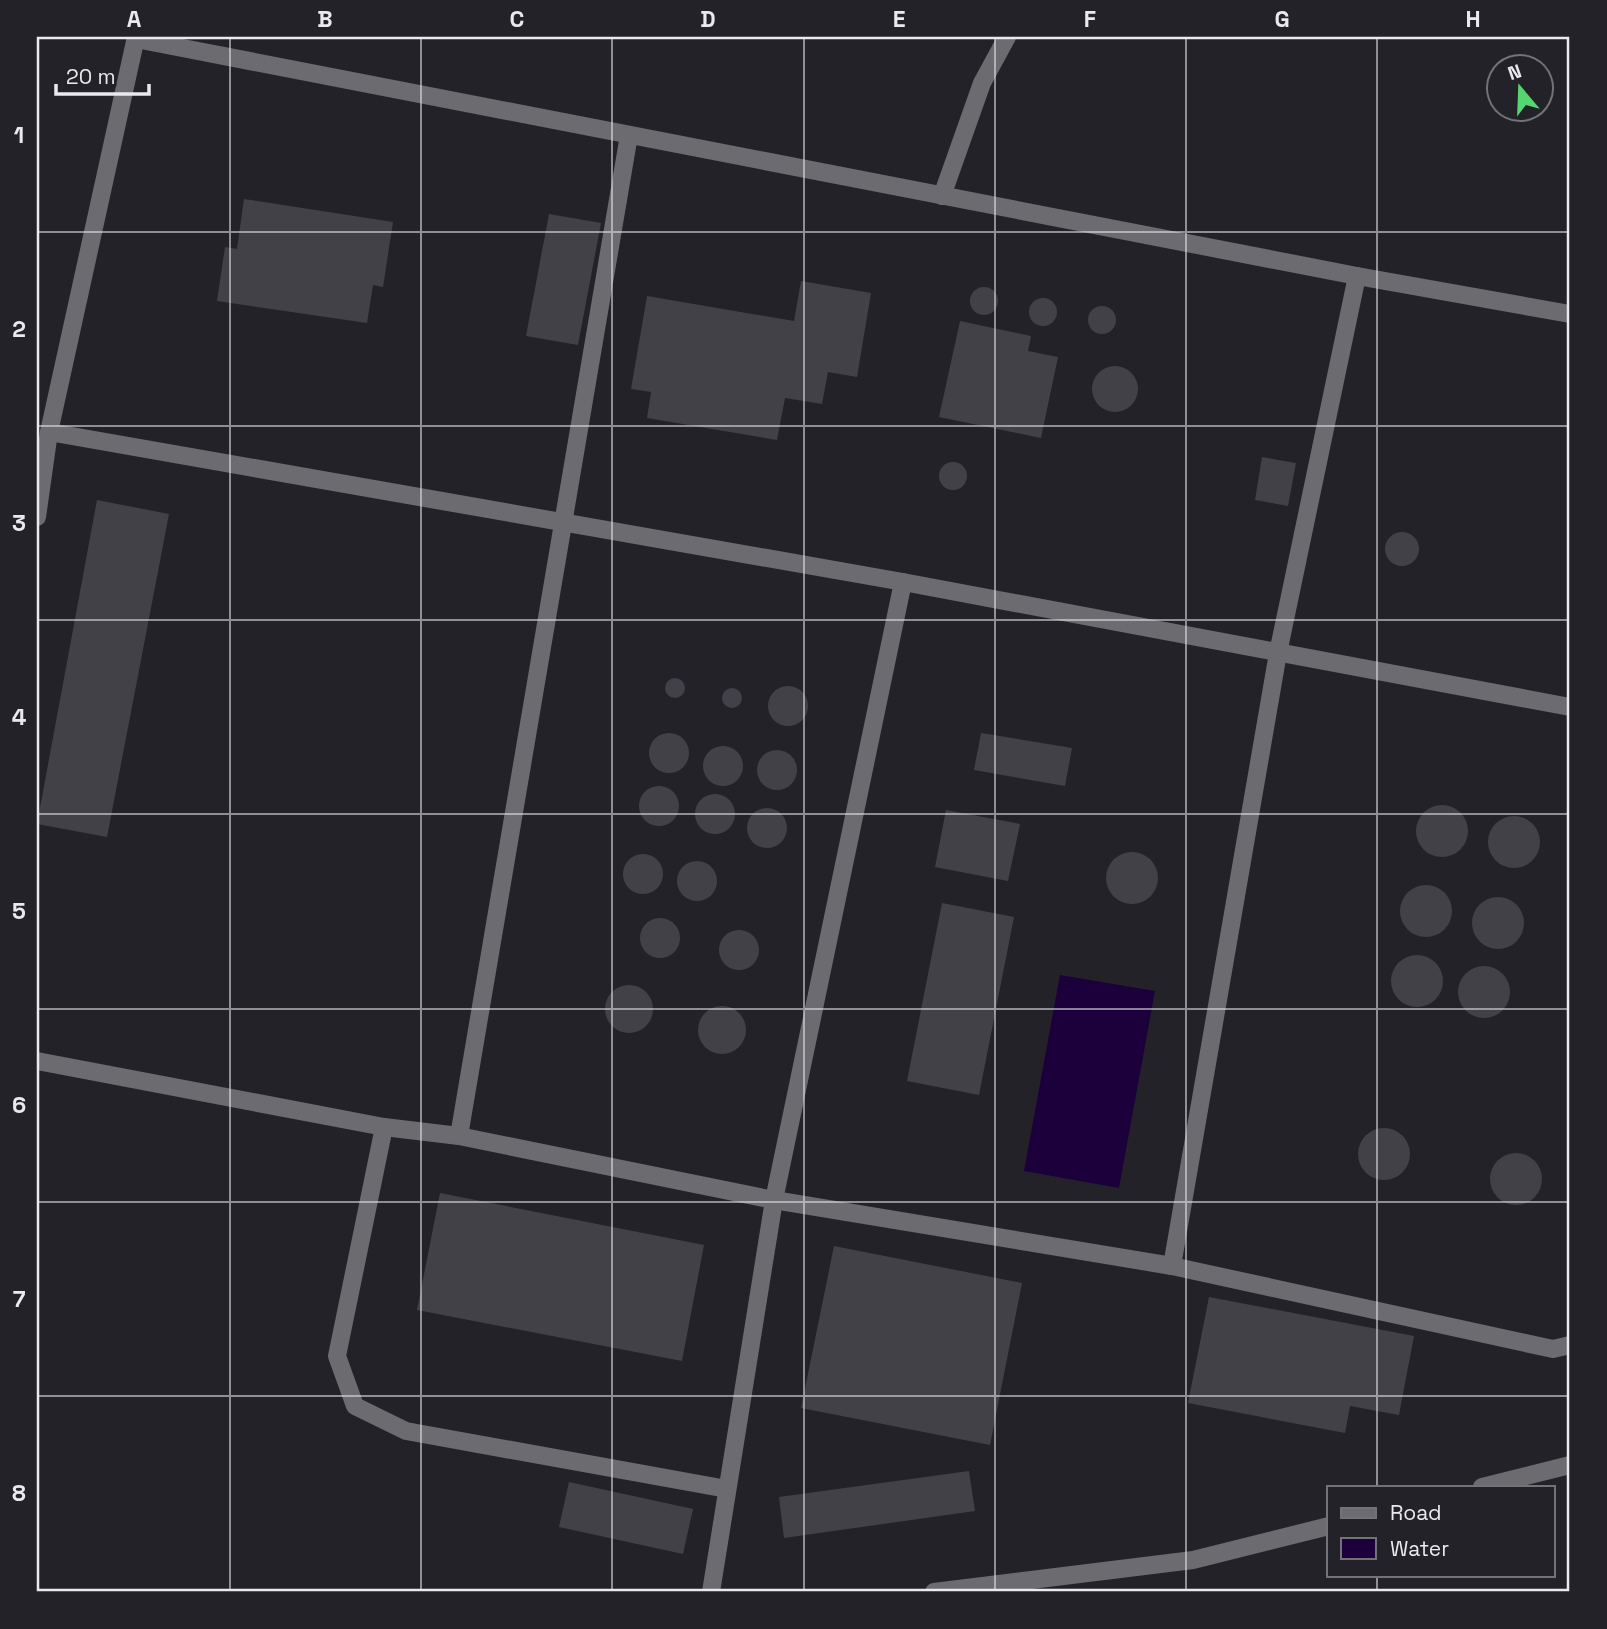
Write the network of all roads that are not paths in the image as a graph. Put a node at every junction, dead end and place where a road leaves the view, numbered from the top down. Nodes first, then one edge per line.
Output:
1 (1007, 37) edge
2 (136, 38) edge
3 (629, 135) junction
4 (942, 196) junction
5 (1357, 276) junction
6 (1570, 314) edge
7 (49, 432) junction
8 (37, 517) edge
9 (564, 521) junction
10 (903, 582) junction
11 (1278, 653) junction
12 (1570, 707) edge
13 (37, 1061) edge
14 (384, 1127) junction
15 (459, 1136) junction
16 (774, 1200) junction
17 (1172, 1266) junction
18 (1570, 1345) edge
19 (1570, 1465) edge
20 (1486, 1486) edge
21 (727, 1489) junction
22 (1327, 1526) edge
23 (711, 1592) edge
24 (934, 1592) edge

1 - 4 street
2 - 3 street
2 - 7 street
3 - 4 street
3 - 9 street
4 - 5 street
5 - 6 street
5 - 11 street
7 - 8 street
7 - 9 street
9 - 10 street
9 - 15 street
10 - 11 street
10 - 16 street
11 - 12 street
11 - 17 street
13 - 14 street
14 - 15 street
14 - 21 street
15 - 16 street
16 - 17 street
16 - 21 street
17 - 18 street
19 - 20 street
21 - 23 street
22 - 24 street

